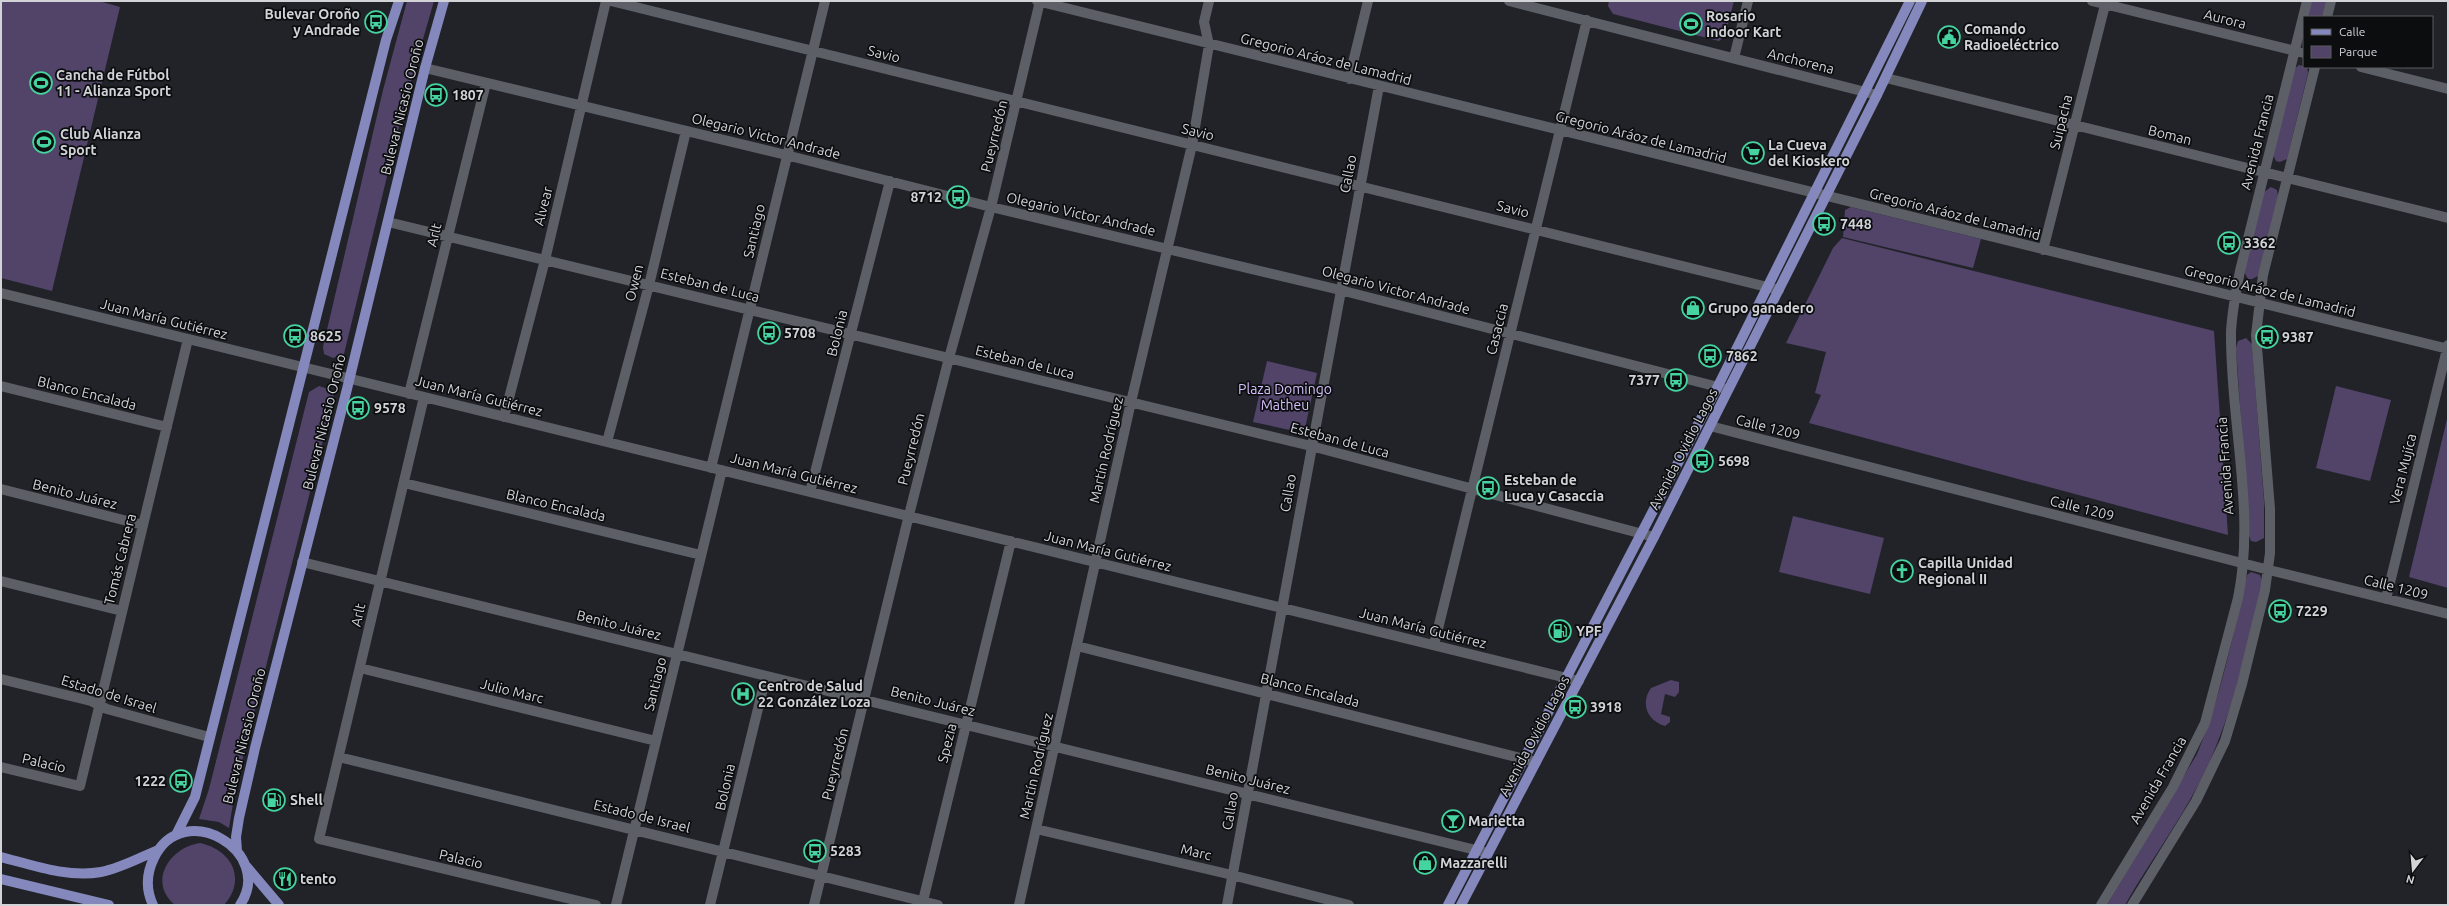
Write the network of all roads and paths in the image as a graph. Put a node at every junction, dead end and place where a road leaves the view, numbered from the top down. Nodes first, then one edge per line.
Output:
1 (399, 1) edge
2 (444, 1) edge
3 (606, 1) edge
4 (611, 1) edge
5 (824, 1) edge
6 (1039, 1) edge
7 (1209, 1) edge
8 (1368, 1) edge
9 (1509, 1) edge
10 (1748, 1) edge
11 (1910, 1) edge
12 (1922, 1) edge
13 (2092, 1) edge
14 (2307, 1) edge
15 (2331, 1) edge
16 (2105, 3) edge
17 (2305, 16) edge
18 (2327, 16) edge
19 (1587, 20) junction
20 (2303, 26) edge
21 (1209, 45) junction
22 (812, 51) junction
23 (2299, 52) edge
24 (1734, 58) junction
25 (425, 68) junction
26 (2315, 68) edge
27 (2364, 68) edge
28 (1886, 78) junction
29 (1348, 79) junction
30 (486, 82) junction
31 (1379, 86) junction
32 (2448, 89) edge
33 (1865, 92) junction
34 (1877, 95) junction
35 (1017, 101) junction
36 (582, 106) junction
37 (2075, 125) junction
38 (686, 131) junction
39 (1560, 131) junction
40 (1192, 144) junction
41 (786, 155) junction
42 (2264, 172) junction
43 (2287, 178) junction
44 (890, 181) junction
45 (1360, 186) junction
46 (1814, 194) junction
47 (1826, 197) junction
48 (991, 207) junction
49 (2448, 218) edge
50 (388, 222) junction
51 (1536, 229) junction
52 (448, 236) junction
53 (1168, 248) junction
54 (2043, 250) junction
55 (545, 260) junction
56 (649, 285) junction
57 (1768, 287) junction
58 (1340, 290) junction
59 (1779, 290) junction
60 (1, 294) edge
61 (2235, 297) junction
62 (2258, 303) junction
63 (750, 310) junction
64 (851, 334) junction
65 (1510, 335) junction
66 (188, 339) junction
67 (2448, 348) edge
68 (949, 358) junction
69 (303, 368) junction
70 (349, 379) junction
71 (1, 386) edge
72 (1718, 386) junction
73 (1729, 390) junction
74 (409, 394) junction
75 (424, 397) junction
76 (1131, 402) junction
77 (504, 417) junction
78 (1710, 426) junction
79 (167, 427) junction
80 (607, 442) junction
81 (1311, 446) junction
82 (711, 468) junction
83 (722, 470) junction
84 (404, 483) junction
85 (1, 489) edge
86 (1472, 490) junction
87 (810, 492) junction
88 (909, 515) junction
89 (143, 525) junction
90 (1641, 533) junction
91 (1654, 537) junction
92 (1011, 541) junction
93 (701, 554) junction
94 (302, 562) junction
95 (1096, 562) junction
96 (2243, 564) junction
97 (2269, 570) junction
98 (1, 581) edge
99 (380, 581) junction
100 (2386, 599) junction
101 (1282, 608) junction
102 (122, 611) junction
103 (2448, 614) edge
104 (1434, 645) junction
105 (1077, 646) junction
106 (677, 654) junction
107 (360, 668) junction
108 (766, 676) junction
109 (1566, 678) junction
110 (1, 679) edge
111 (1579, 681) junction
112 (1267, 693) junction
113 (865, 699) junction
114 (99, 705) junction
115 (966, 724) junction
116 (209, 737) junction
117 (656, 741) junction
118 (1054, 746) junction
119 (339, 757) junction
120 (1524, 759) junction
121 (1536, 762) junction
122 (1, 767) edge
123 (80, 786) joint
124 (1247, 793) junction
125 (635, 829) junction
126 (1036, 830) junction
127 (176, 835) junction
128 (319, 839) joint
129 (158, 850) junction
130 (237, 850) junction
131 (1477, 850) junction
132 (724, 851) junction
133 (1488, 852) junction
134 (1, 858) edge
135 (245, 864) junction
136 (1232, 875) junction
137 (822, 876) junction
138 (1, 879) edge
139 (923, 903) edge
140 (100, 904) edge
141 (109, 905) edge
142 (153, 905) edge
143 (240, 905) edge
144 (279, 905) edge
145 (596, 905) edge
146 (616, 905) edge
147 (710, 905) edge
148 (814, 905) edge
149 (938, 905) edge
150 (1019, 905) edge
151 (1227, 905) edge
152 (1349, 905) edge
153 (1448, 905) edge
154 (1460, 905) edge
155 (2101, 905) edge
156 (2132, 905) edge

1 - 69 main road
2 - 25 main road, Bulevar Nicasio Oroño
3 - 36 street, Alvear
4 - 22 street, Savio
5 - 22 street, Santiago
6 - 21 street, Gregorio Aráoz de Lamadrid
6 - 35 street, Pueyrredón
7 - 21 street, Martín Rodríguez
8 - 29 street
9 - 19 street, Anchorena
10 - 24 street
11 - 33 main road, Avenida Ovidio Lagos
12 - 28 main road, Avenida Ovidio Lagos
13 - 16 street, Aurora
14 - 17 street, Avenida Francia
15 - 18 street
16 - 23 street, Aurora
16 - 37 street, Suipacha
19 - 24 street, Anchorena
19 - 39 street, Casaccia
20 - 23 street, Avenida Francia
21 - 29 street, Gregorio Aráoz de Lamadrid
21 - 40 street, Martín Rodríguez
22 - 35 street, Savio
22 - 41 street, Santiago
23 - 42 street, Avenida Francia
24 - 33 street, Anchorena
25 - 30 street, Olegario Victor Andrade
25 - 50 main road, Bulevar Nicasio Oroño
26 - 43 street
27 - 32 street
28 - 34 main road, Avenida Ovidio Lagos
28 - 37 street, Boman
29 - 31 street, Gregorio Aráoz de Lamadrid
30 - 36 street, Olegario Victor Andrade
30 - 52 street, Arlt
31 - 39 street, Gregorio Aráoz de Lamadrid
31 - 45 street, Callao
33 - 34 street, Anchorena
33 - 46 main road, Avenida Ovidio Lagos
34 - 47 main road, Avenida Ovidio Lagos
35 - 40 street, Savio
35 - 48 street, Pueyrredón
36 - 38 street, Olegario Victor Andrade
36 - 55 street, Alvear
37 - 42 street, Boman
37 - 54 street, Suipacha
38 - 41 street, Olegario Victor Andrade
38 - 56 street, Owen
39 - 46 street, Gregorio Aráoz de Lamadrid
39 - 51 street, Casaccia
40 - 45 street, Savio
40 - 53 street, Martín Rodríguez
41 - 44 street, Olegario Victor Andrade
41 - 63 street, Santiago
42 - 43 street, Boman
42 - 61 street, Avenida Francia
43 - 49 street, Boman
43 - 62 street
44 - 48 street, Olegario Victor Andrade
44 - 64 street, Bolonia
45 - 51 street, Savio
45 - 58 street, Callao
46 - 47 street, Gregorio Aráoz de Lamadrid
46 - 57 main road, Avenida Ovidio Lagos
47 - 54 street, Gregorio Aráoz de Lamadrid
47 - 59 main road, Avenida Ovidio Lagos
48 - 53 street, Olegario Victor Andrade
48 - 68 street, Pueyrredón
50 - 52 street, Esteban de Luca
50 - 70 main road, Bulevar Nicasio Oroño
51 - 57 street, Savio
51 - 65 street, Casaccia
52 - 55 street, Esteban de Luca
52 - 74 street, Arlt
53 - 58 street, Olegario Victor Andrade
53 - 76 street, Martín Rodríguez
54 - 61 street, Gregorio Aráoz de Lamadrid
55 - 56 street, Esteban de Luca
55 - 77 street, Alvear
56 - 63 street, Esteban de Luca
56 - 80 street, Owen
57 - 59 street, Savio
57 - 72 main road, Avenida Ovidio Lagos
58 - 65 street, Olegario Victor Andrade
58 - 81 street, Callao
59 - 73 main road, Avenida Ovidio Lagos
60 - 66 street, Juan María Gutiérrez
61 - 62 street, Gregorio Aráoz de Lamadrid
61 - 96 street, Avenida Francia
62 - 67 street, Gregorio Aráoz de Lamadrid
62 - 97 street
63 - 64 street, Esteban de Luca
63 - 82 street, Santiago
64 - 68 street, Esteban de Luca
64 - 87 street, Bolonia
65 - 72 street, Olegario Victor Andrade
65 - 86 street, Casaccia
66 - 69 street, Juan María Gutiérrez
66 - 79 street, Tomás Cabrera
67 - 100 street, Vera Mujíca
68 - 76 street, Esteban de Luca
68 - 88 street, Pueyrredón
69 - 70 street, Juan María Gutiérrez
69 - 116 main road
70 - 74 street, Juan María Gutiérrez
70 - 94 main road, Bulevar Nicasio Oroño
71 - 79 street, Blanco Encalada
72 - 73 street, Olegario Victor Andrade
72 - 90 main road, Avenida Ovidio Lagos
73 - 78 main road, Avenida Ovidio Lagos
74 - 75 street, Juan María Gutiérrez
75 - 77 street, Juan María Gutiérrez
75 - 84 street, Arlt
76 - 81 street, Esteban de Luca
76 - 95 street, Martín Rodríguez
77 - 80 street, Juan María Gutiérrez
78 - 91 main road, Avenida Ovidio Lagos
78 - 96 street, Calle 1209
79 - 89 street, Tomás Cabrera
80 - 82 street, Juan María Gutiérrez
81 - 86 street, Esteban de Luca
81 - 101 street, Callao
82 - 83 street, Juan María Gutiérrez
83 - 87 street, Juan María Gutiérrez
83 - 93 street, Santiago
84 - 93 street, Blanco Encalada
84 - 99 street, Arlt
85 - 89 street, Benito Juárez
86 - 90 street, Esteban de Luca
86 - 104 street, Casaccia
87 - 88 street, Juan María Gutiérrez
88 - 92 street, Juan María Gutiérrez
88 - 113 street, Pueyrredón
89 - 102 street, Tomás Cabrera
90 - 91 street, Esteban de Luca
90 - 109 main road, Avenida Ovidio Lagos
91 - 111 main road, Avenida Ovidio Lagos
92 - 95 street, Juan María Gutiérrez
92 - 115 street, Spezia
93 - 106 street, Santiago
94 - 99 street, Benito Juárez
94 - 130 main road, Bulevar Nicasio Oroño
95 - 101 street, Juan María Gutiérrez
95 - 105 street, Martín Rodríguez
96 - 97 street, Calle 1209
96 - 155 street, Avenida Francia
97 - 100 street, Calle 1209
97 - 156 street
98 - 102 street
99 - 106 street, Benito Juárez
99 - 107 street, Arlt
100 - 103 street, Calle 1209
101 - 104 street, Juan María Gutiérrez
101 - 112 street, Callao
102 - 114 street, Tomás Cabrera
104 - 109 street, Juan María Gutiérrez
105 - 112 street, Blanco Encalada
105 - 118 street, Martín Rodríguez
106 - 108 street, Benito Juárez
106 - 117 street, Santiago
107 - 117 street, Julio Marc
107 - 119 street, Arlt
108 - 113 street, Benito Juárez
108 - 132 street, Bolonia
109 - 111 street, Juan María Gutiérrez
109 - 120 main road, Avenida Ovidio Lagos
110 - 114 street, Estado de Israel
111 - 121 main road, Avenida Ovidio Lagos
112 - 120 street, Blanco Encalada
112 - 124 street, Callao
113 - 115 street, Benito Juárez
113 - 137 street, Pueyrredón
114 - 116 street, Estado de Israel
114 - 123 street, Tomás Cabrera
115 - 118 street, Benito Juárez
115 - 139 street, Spezia
116 - 127 main road
117 - 125 street, Santiago
118 - 124 street, Benito Juárez
118 - 126 street, Martín Rodríguez
119 - 125 street, Estado de Israel
119 - 128 street, Arlt
120 - 121 street, Blanco Encalada
120 - 131 main road, Avenida Ovidio Lagos
121 - 133 main road, Avenida Ovidio Lagos
122 - 123 street, Palacio
124 - 131 street, Benito Juárez
124 - 136 street, Callao
125 - 132 street, Estado de Israel
125 - 146 street, Santiago
126 - 136 street, Marc
126 - 150 street, Martín Rodríguez
127 - 129 main road
127 - 130 main road
128 - 145 street, Palacio
129 - 134 main road
129 - 142 main road
130 - 135 main road
131 - 133 street, Benito Juárez
131 - 153 main road, Avenida Ovidio Lagos
132 - 137 street, Estado de Israel
132 - 147 street, Bolonia
133 - 154 main road, Avenida Ovidio Lagos
135 - 143 main road
135 - 144 main road
136 - 151 street, Callao
136 - 152 street, Marc
137 - 139 street, Estado de Israel
137 - 148 street, Pueyrredón
138 - 140 main road
139 - 149 street, Estado de Israel
140 - 141 main road

